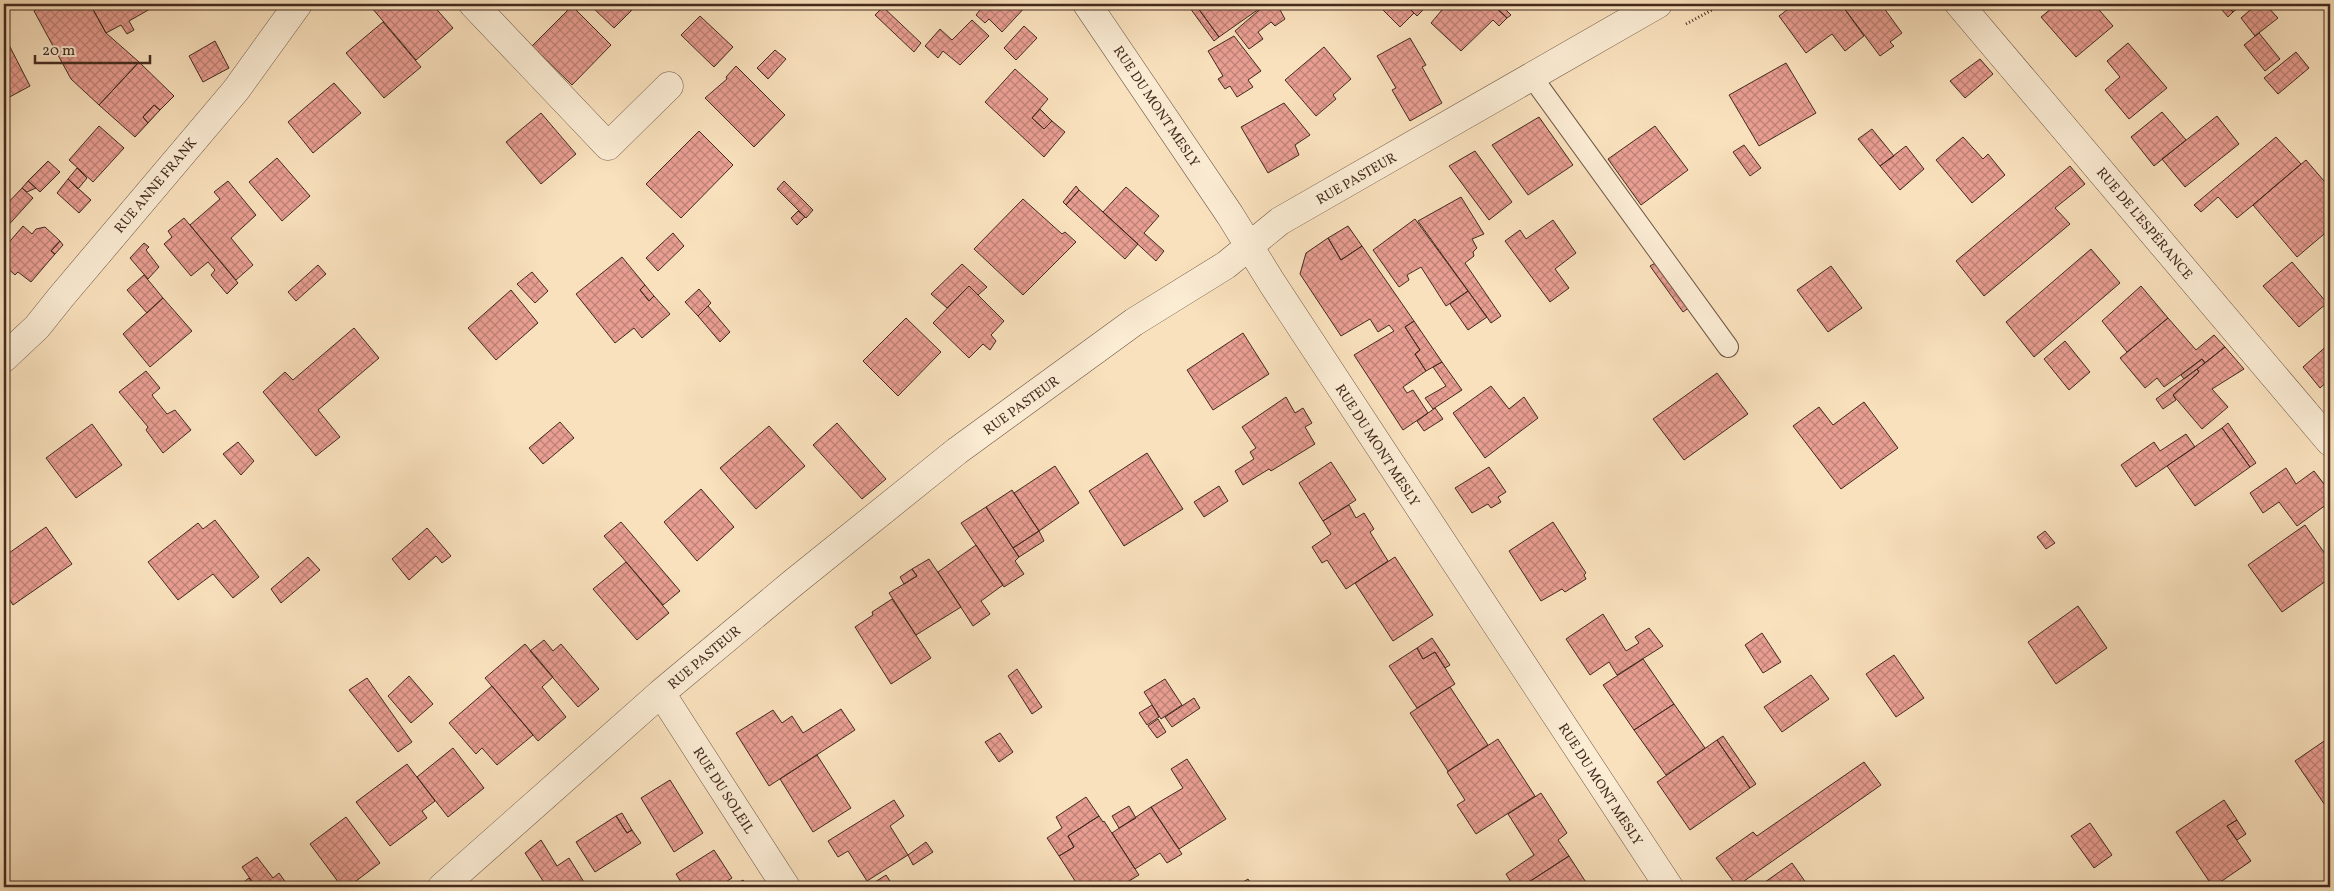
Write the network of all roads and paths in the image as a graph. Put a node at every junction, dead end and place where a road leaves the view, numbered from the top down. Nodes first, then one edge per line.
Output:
1 (298, 4) edge
2 (473, 4) edge
3 (1087, 4) edge
4 (1658, 4) edge
5 (1959, 4) edge
6 (1532, 77) junction
7 (669, 86) dead end
8 (1250, 247) junction
9 (1728, 347) dead end
10 (4, 358) edge
11 (2330, 442) edge
12 (661, 693) junction
13 (442, 887) edge
14 (786, 887) edge
15 (1669, 887) edge

1 - 10 street, RUE ANNE FRANK
2 - 7 street
3 - 8 street, RUE DU MONT MESLY
4 - 6 street, RUE PASTEUR
5 - 11 street, RUE DE L'ESPÉRANCE
6 - 8 street, RUE PASTEUR
6 - 9 lane
8 - 12 street, RUE PASTEUR
8 - 15 street, RUE DU MONT MESLY
12 - 13 street, RUE PASTEUR
12 - 14 street, RUE DU SOLEIL

